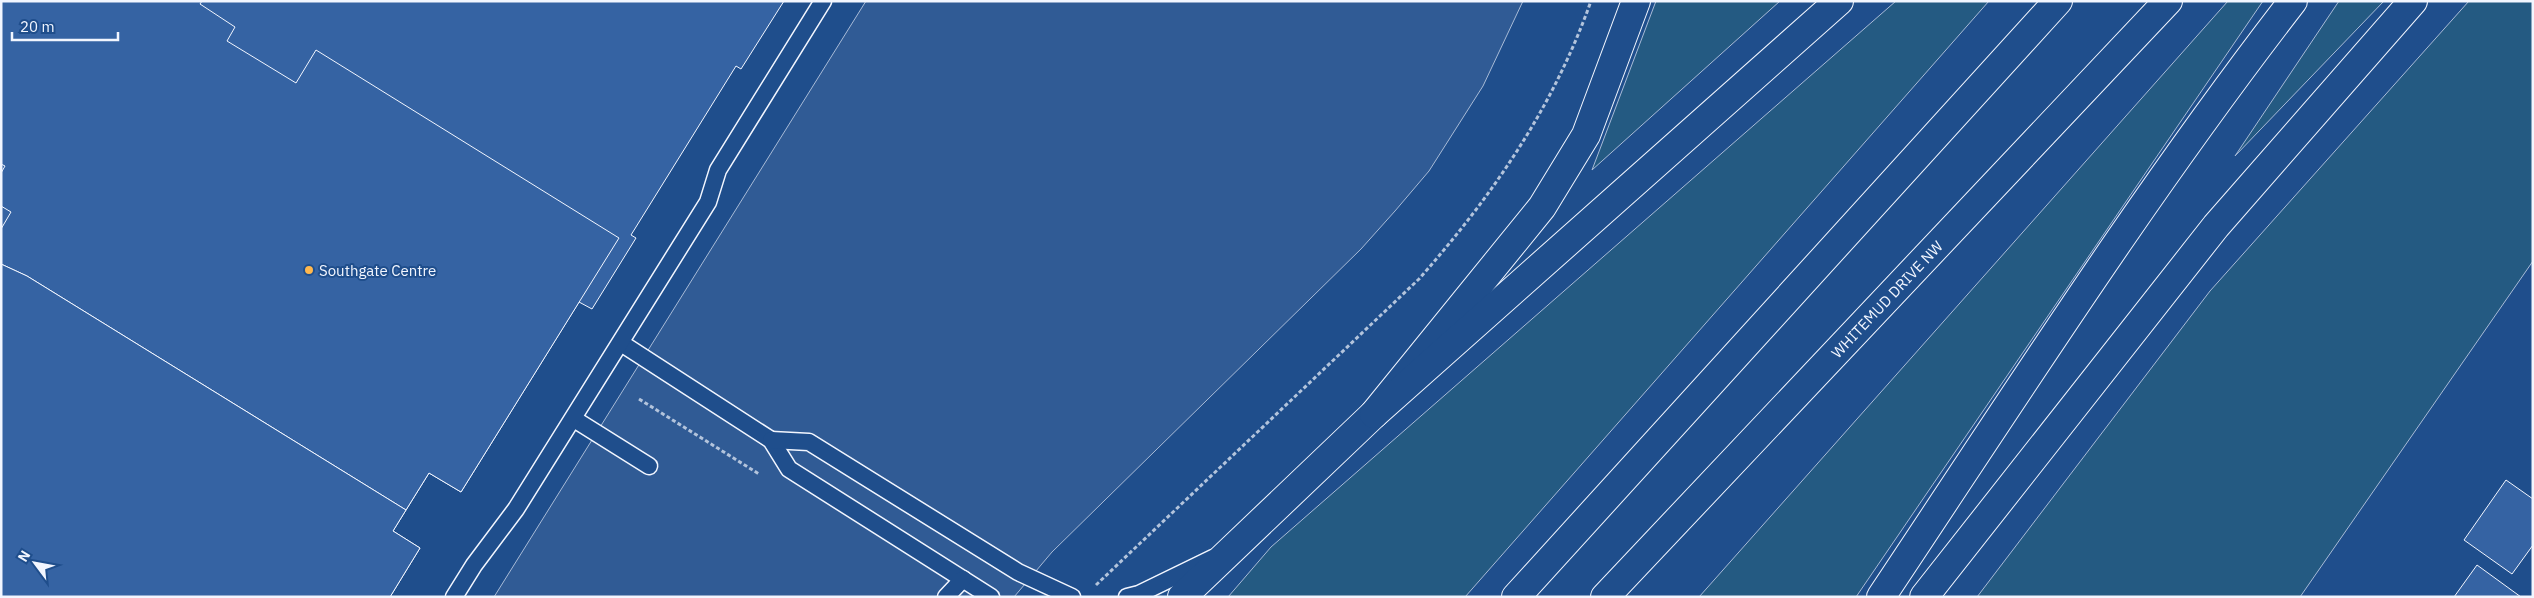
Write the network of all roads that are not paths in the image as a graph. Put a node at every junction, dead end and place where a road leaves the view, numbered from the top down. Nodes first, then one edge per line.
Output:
1 (823, 1) edge
2 (1636, 1) edge
3 (1839, 1) edge
4 (2058, 1) edge
5 (2168, 1) edge
6 (2293, 1) edge
7 (2413, 1) edge
8 (621, 343) junction
9 (1374, 414) junction
10 (574, 418) junction
11 (771, 440) junction
12 (649, 466) dead end
13 (1233, 548) junction
14 (963, 579) junction
15 (454, 597) edge
16 (946, 597) edge
17 (991, 597) edge
18 (1072, 597) edge
19 (1127, 597) edge
20 (1182, 597) edge
21 (1516, 597) edge
22 (1605, 597) edge
23 (1881, 597) edge
24 (1924, 597) edge

1 - 8 lane
2 - 9 main road
3 - 9 main road
4 - 21 main road
5 - 22 main road, WHITEMUD DRIVE NW
6 - 23 main road
7 - 24 main road
8 - 10 lane
8 - 11 lane
9 - 13 main road
10 - 12 lane
10 - 15 lane
11 - 14 lane
11 - 18 lane
13 - 19 lane
13 - 20 main road
14 - 16 lane
14 - 17 lane

